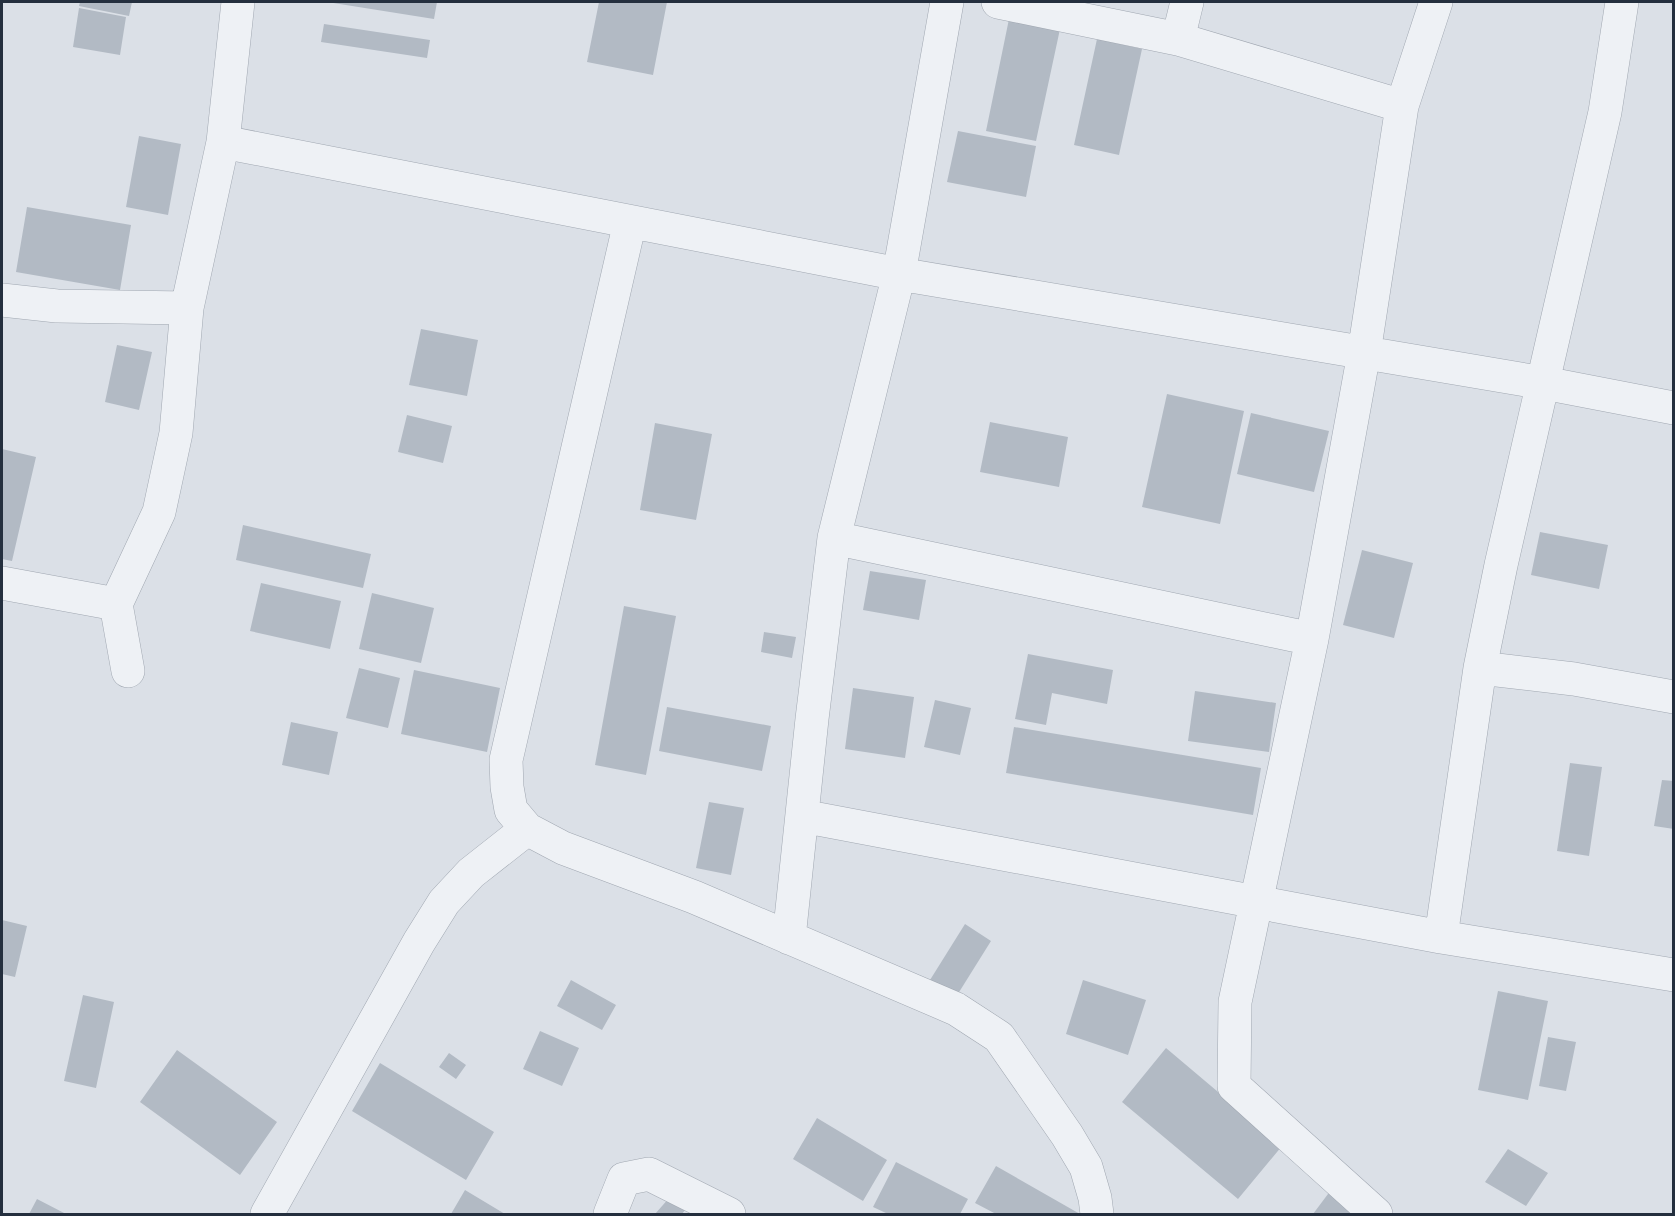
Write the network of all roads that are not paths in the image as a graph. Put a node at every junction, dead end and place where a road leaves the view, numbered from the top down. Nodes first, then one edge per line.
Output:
1 (238, 2) edge
2 (947, 2) edge
3 (998, 2) edge
4 (1186, 2) edge
5 (1436, 2) edge
6 (1622, 2) edge
7 (1178, 39) junction
8 (1402, 106) junction
9 (223, 142) junction
10 (630, 222) junction
11 (899, 274) junction
12 (2, 300) edge
13 (187, 308) junction
14 (1364, 353) junction
15 (1544, 383) junction
16 (1674, 408) edge
17 (834, 538) junction
18 (2, 583) edge
19 (116, 604) junction
20 (1312, 639) junction
21 (1480, 669) junction
22 (128, 671) dead end
23 (1674, 697) edge
24 (802, 816) junction
25 (527, 829) junction
26 (1257, 903) junction
27 (1441, 937) junction
28 (789, 938) junction
29 (1674, 975) edge
30 (267, 1215) edge
31 (610, 1215) edge
32 (729, 1215) edge
33 (1097, 1215) edge
34 (1376, 1215) edge

1 - 9 street
2 - 11 street
3 - 7 street
4 - 7 street
5 - 8 street
6 - 15 street
7 - 8 street
8 - 14 street
9 - 10 street
9 - 13 street
10 - 11 street
10 - 25 street
11 - 14 street
11 - 17 street
12 - 13 street
13 - 19 street
14 - 15 street
14 - 20 street
15 - 16 street
15 - 21 street
17 - 20 street
17 - 24 street
18 - 19 street
19 - 22 street
20 - 26 street
21 - 23 street
21 - 27 street
24 - 26 street
24 - 28 street
25 - 28 street
25 - 30 street
26 - 27 street
26 - 34 street
27 - 29 street
28 - 33 street
31 - 32 street

